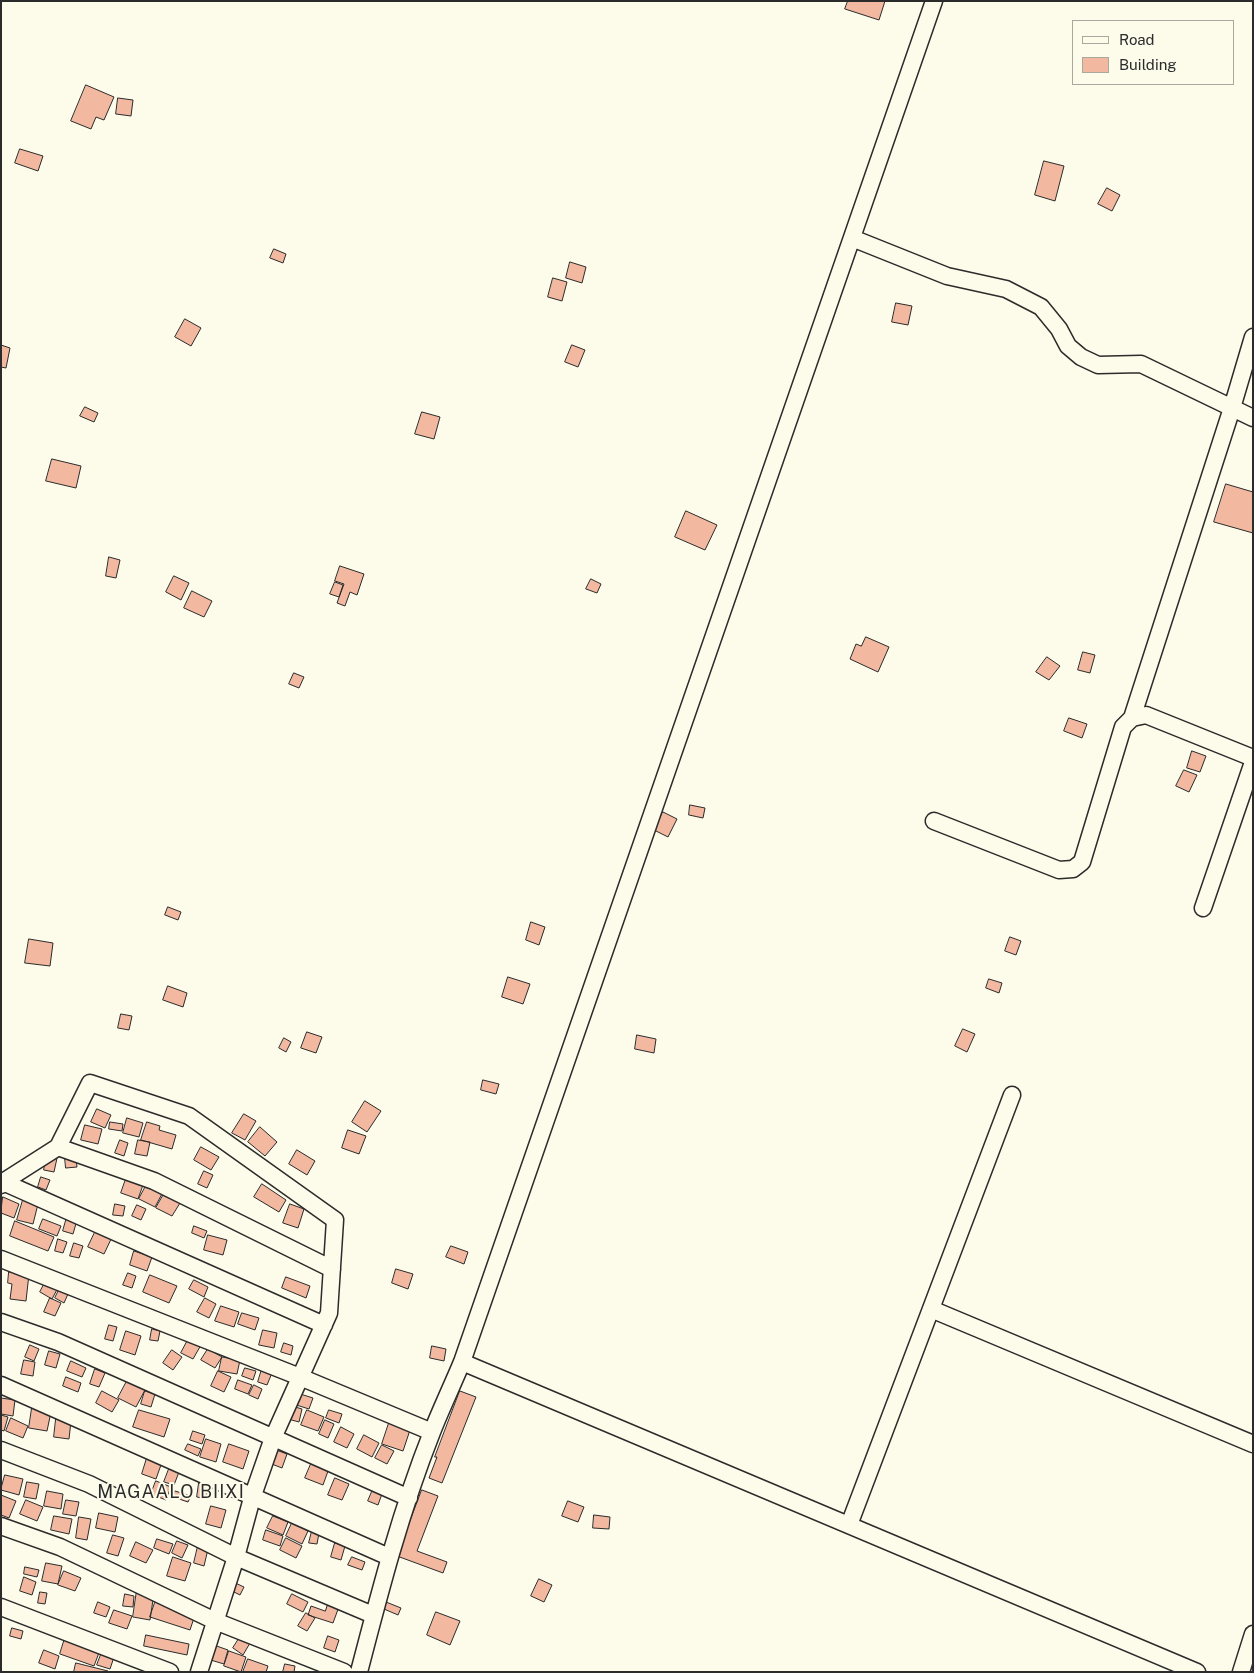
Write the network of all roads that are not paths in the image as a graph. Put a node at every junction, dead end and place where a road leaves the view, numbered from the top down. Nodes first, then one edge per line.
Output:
1 (934, 1) edge
2 (852, 238) junction
3 (1253, 337) edge
4 (1232, 408) junction
5 (1253, 418) edge
6 (1132, 718) junction
7 (1253, 760) edge
8 (934, 821) dead end
9 (1202, 908) dead end
10 (1012, 1095) dead end
11 (58, 1147) junction
12 (2, 1184) edge
13 (1, 1259) edge
14 (332, 1269) junction
15 (931, 1309) junction
16 (1, 1322) edge
17 (324, 1325) junction
18 (462, 1362) junction
19 (300, 1377) junction
20 (1, 1385) edge
21 (432, 1432) junction
22 (273, 1438) junction
23 (1253, 1444) edge
24 (1, 1450) edge
25 (252, 1498) junction
26 (409, 1498) junction
27 (849, 1525) junction
28 (1, 1526) edge
29 (236, 1557) junction
30 (389, 1558) junction
31 (1, 1607) edge
32 (373, 1615) junction
33 (216, 1621) junction
34 (1253, 1634) edge
35 (170, 1672) edge
36 (199, 1672) edge
37 (344, 1672) edge
38 (359, 1672) edge
39 (1197, 1672) edge
40 (1241, 1672) edge

1 - 2 street
2 - 4 street
2 - 18 street
3 - 4 street
4 - 5 street
4 - 6 street
6 - 7 street
6 - 8 street
7 - 9 street
10 - 15 street
11 - 12 street
11 - 14 street
11 - 14 street
12 - 17 street
13 - 19 street
14 - 17 street
15 - 23 street
15 - 27 street
16 - 22 street
17 - 19 street
18 - 21 street
18 - 27 street
19 - 21 street
19 - 22 street
20 - 25 street
21 - 26 street
22 - 25 street
22 - 26 street
24 - 29 street
25 - 29 street
25 - 30 street
26 - 30 street
27 - 39 street
28 - 33 street
29 - 32 street
29 - 33 street
30 - 32 street
31 - 35 street
32 - 38 street
33 - 36 street
33 - 37 street
34 - 40 street

